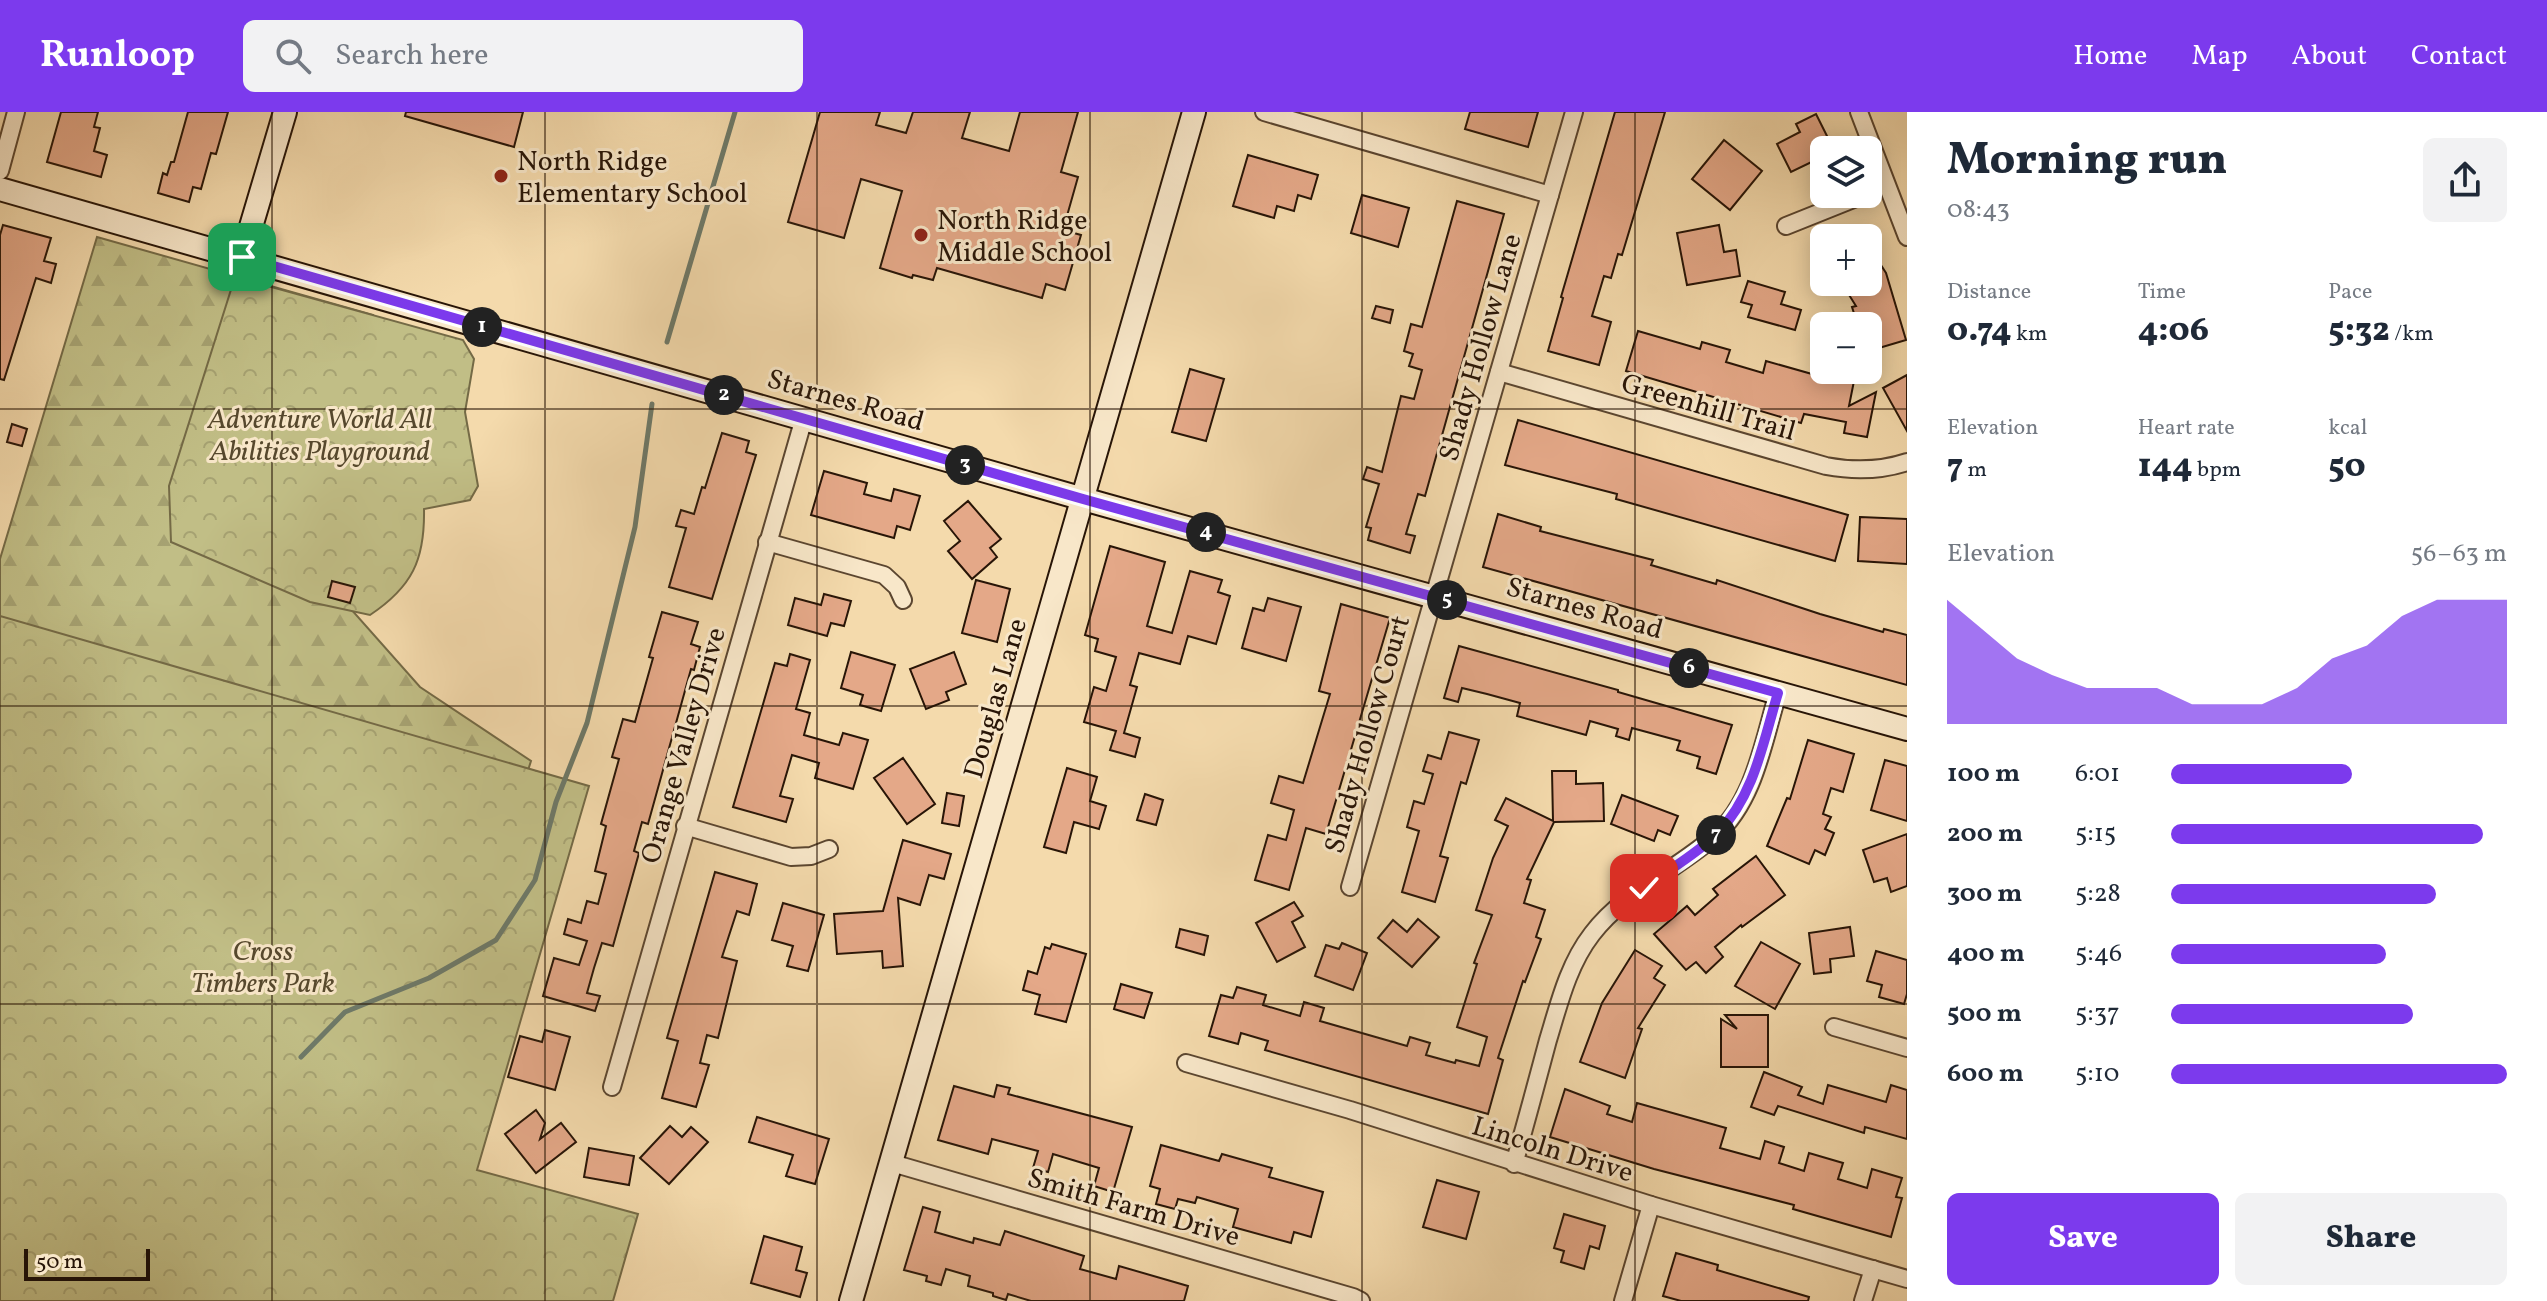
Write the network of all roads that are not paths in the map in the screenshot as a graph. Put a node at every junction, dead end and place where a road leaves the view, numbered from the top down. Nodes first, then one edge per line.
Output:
1 (16, 112) edge
2 (285, 112) edge
3 (1194, 112) edge
4 (1264, 112) edge
5 (1574, 112) edge
6 (1859, 112) edge
7 (0, 171) edge
8 (1887, 186) junction
9 (1882, 188) edge
10 (0, 189) edge
11 (1550, 195) junction
12 (1832, 208) edge
13 (1786, 226) dead end
14 (1907, 237) edge
15 (242, 257) junction
16 (1499, 372) junction
17 (804, 418) junction
18 (1907, 462) edge
19 (1083, 499) junction
20 (767, 542) junction
21 (1433, 596) junction
22 (903, 600) dead end
23 (1778, 693) junction
24 (1907, 729) edge
25 (685, 826) junction
26 (829, 849) dead end
27 (1350, 887) dead end
28 (1834, 1027) dead end
29 (1907, 1048) edge
30 (1186, 1063) dead end
31 (612, 1087) dead end
32 (892, 1163) junction
33 (1514, 1164) junction
34 (1651, 1205) junction
35 (1873, 1269) junction
36 (1907, 1279) edge
37 (851, 1301) edge
38 (1361, 1301) edge
39 (1623, 1301) edge
40 (1863, 1301) edge

1 - 7 street
2 - 15 main road
3 - 19 main road, Douglas Lane
4 - 11 street
5 - 11 street, Shady Hollow Lane
6 - 8 street
8 - 9 street
8 - 14 street
10 - 15 main road, Starnes Road
11 - 16 street, Shady Hollow Lane
12 - 13 street
15 - 17 main road, Starnes Road
16 - 18 street, Greenhill Trail
16 - 21 street, Shady Hollow Lane
17 - 19 main road, Starnes Road
17 - 20 street, Orange Valley Drive
19 - 21 main road, Starnes Road
19 - 32 main road, Douglas Lane
20 - 22 street
20 - 25 street, Orange Valley Drive
21 - 23 main road, Starnes Road
21 - 27 street, Shady Hollow Court
23 - 24 main road, Starnes Road
23 - 33 street
25 - 26 street
25 - 31 street, Orange Valley Drive
28 - 29 street
30 - 33 street, Lincoln Drive
32 - 37 main road, Douglas Lane
32 - 38 street, Smith Farm Drive
33 - 34 street, Lincoln Drive
34 - 35 street, Lincoln Drive
34 - 39 street
35 - 36 street, Lincoln Drive
35 - 40 street

